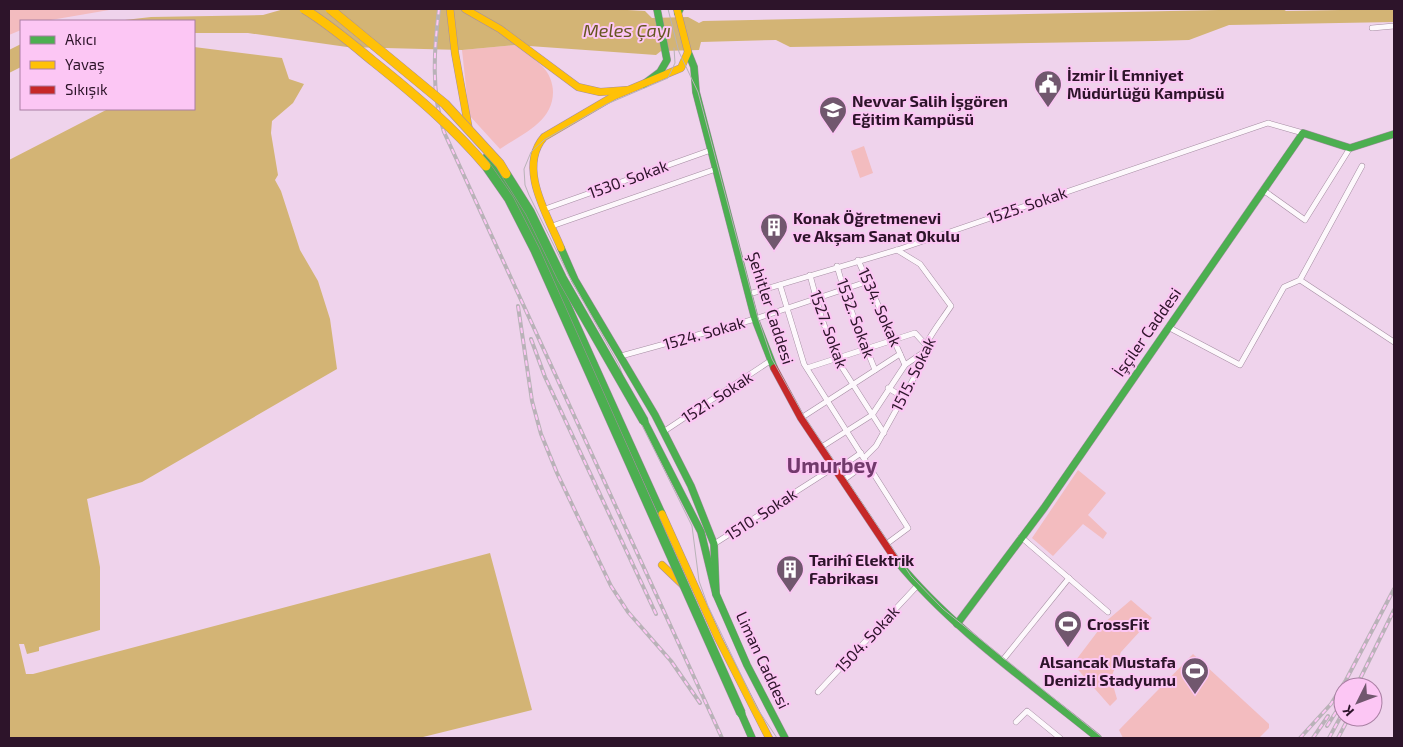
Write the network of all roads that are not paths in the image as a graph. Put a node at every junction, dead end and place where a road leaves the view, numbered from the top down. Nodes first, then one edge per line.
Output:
1 (304, 9) edge
2 (330, 9) edge
3 (450, 9) edge
4 (465, 9) edge
5 (678, 10) edge
6 (657, 13) edge
7 (1394, 26) edge
8 (1372, 28) dead end
9 (688, 52) junction
10 (644, 84) junction
11 (627, 90) junction
12 (1303, 133) junction
13 (1394, 134) edge
14 (1350, 148) junction
15 (710, 150) junction
16 (1362, 166) dead end
17 (716, 169) junction
18 (1263, 190) junction
19 (545, 209) junction
20 (552, 226) junction
21 (897, 250) junction
22 (858, 260) junction
23 (837, 266) junction
24 (810, 275) junction
25 (1300, 280) junction
26 (869, 281) junction
27 (780, 285) junction
28 (846, 290) junction
29 (749, 294) junction
30 (817, 299) junction
31 (786, 308) junction
32 (755, 319) junction
33 (1168, 327) junction
34 (895, 340) junction
35 (1394, 342) edge
36 (925, 344) junction
37 (867, 348) junction
38 (900, 354) junction
39 (921, 354) junction
40 (621, 356) junction
41 (836, 358) junction
42 (770, 361) junction
43 (906, 364) junction
44 (807, 368) junction
45 (875, 370) junction
46 (852, 384) junction
47 (888, 388) junction
48 (903, 397) junction
49 (828, 401) junction
50 (872, 415) junction
51 (801, 418) junction
52 (847, 431) junction
53 (663, 432) junction
54 (884, 433) junction
55 (820, 448) junction
56 (864, 458) junction
57 (834, 469) junction
58 (842, 481) junction
59 (1021, 537) junction
60 (714, 544) junction
61 (885, 545) junction
62 (662, 565) dead end
63 (1069, 578) junction
64 (917, 586) junction
65 (716, 594) junction
66 (703, 604) junction
67 (1108, 612) dead end
68 (957, 624) junction
69 (1002, 661) junction
70 (818, 692) dead end
71 (1016, 722) dead end
72 (752, 738) edge
73 (770, 738) edge
74 (786, 738) edge
75 (1060, 738) edge
76 (1098, 738) edge

1 - 72 main road, bridge
2 - 65 main road, bridge
3 - 66 main road
4 - 11 main road
5 - 9 main road, Şehitler Caddesi
6 - 10 main road
7 - 8 street
9 - 10 main road
9 - 15 main road, Şehitler Caddesi
10 - 11 main road
11 - 19 main road
12 - 14 main road
12 - 18 main road, İşçiler Caddesi
12 - 21 street, 1525. Sokak
13 - 14 main road
14 - 18 street
15 - 17 main road, Şehitler Caddesi
15 - 19 street, 1530. Sokak
16 - 25 street
17 - 20 street
17 - 29 main road, Şehitler Caddesi
18 - 33 main road, İşçiler Caddesi
19 - 20 main road
20 - 40 main road
21 - 22 street, 1525. Sokak
21 - 36 street, 1515. Sokak
22 - 23 street, 1525. Sokak
22 - 26 street, 1534. Sokak
23 - 24 street, 1525. Sokak
23 - 28 street, 1532. Sokak
24 - 27 street, 1525. Sokak
24 - 30 street, 1527. Sokak
25 - 33 street
25 - 35 street
26 - 28 street, 1524. Sokak
26 - 34 street, 1534. Sokak
27 - 29 street, 1525. Sokak
27 - 31 street
28 - 30 street, 1524. Sokak
28 - 37 street, 1532. Sokak
29 - 32 main road, Şehitler Caddesi
30 - 31 street, 1524. Sokak
30 - 41 street, 1527. Sokak
31 - 32 street, 1524. Sokak
31 - 44 street
32 - 40 street, 1524. Sokak
32 - 42 main road, Şehitler Caddesi
33 - 59 main road, İşçiler Caddesi
34 - 36 street
34 - 37 street
34 - 38 street, 1534. Sokak
36 - 39 street, 1515. Sokak
37 - 41 street
37 - 45 street, 1532. Sokak
38 - 43 street, 1534. Sokak
38 - 45 street
39 - 43 street, 1534. Sokak
39 - 48 street, 1515. Sokak
40 - 53 main road
41 - 44 street
41 - 46 street, 1527. Sokak
42 - 51 main road, Şehitler Caddesi
42 - 53 street, 1521. Sokak
43 - 47 street
44 - 49 street
45 - 46 street
46 - 49 street
46 - 50 street, 1527. Sokak
47 - 48 street
47 - 50 street
48 - 54 street, 1515. Sokak
49 - 51 street
49 - 52 street
50 - 52 street
50 - 54 street, 1527. Sokak
51 - 55 main road, Şehitler Caddesi
52 - 55 street
52 - 56 street
53 - 60 main road
54 - 56 street, 1515. Sokak
55 - 57 main road, Şehitler Caddesi
56 - 57 street, 1510. Sokak
56 - 58 street, 1515. Sokak
56 - 61 street
57 - 58 main road, Şehitler Caddesi
57 - 60 street, 1510. Sokak
58 - 61 main road, Şehitler Caddesi
59 - 63 street
59 - 68 main road, İşçiler Caddesi
60 - 65 main road
61 - 64 main road, Şehitler Caddesi
62 - 66 main road
63 - 67 street
63 - 69 street
64 - 68 main road, Şehitler Caddesi
64 - 70 street, 1504. Sokak
65 - 74 main road, Liman Caddesi
66 - 73 main road
68 - 69 main road, Şehitler Caddesi
69 - 76 main road, Şehitler Caddesi
71 - 75 street

